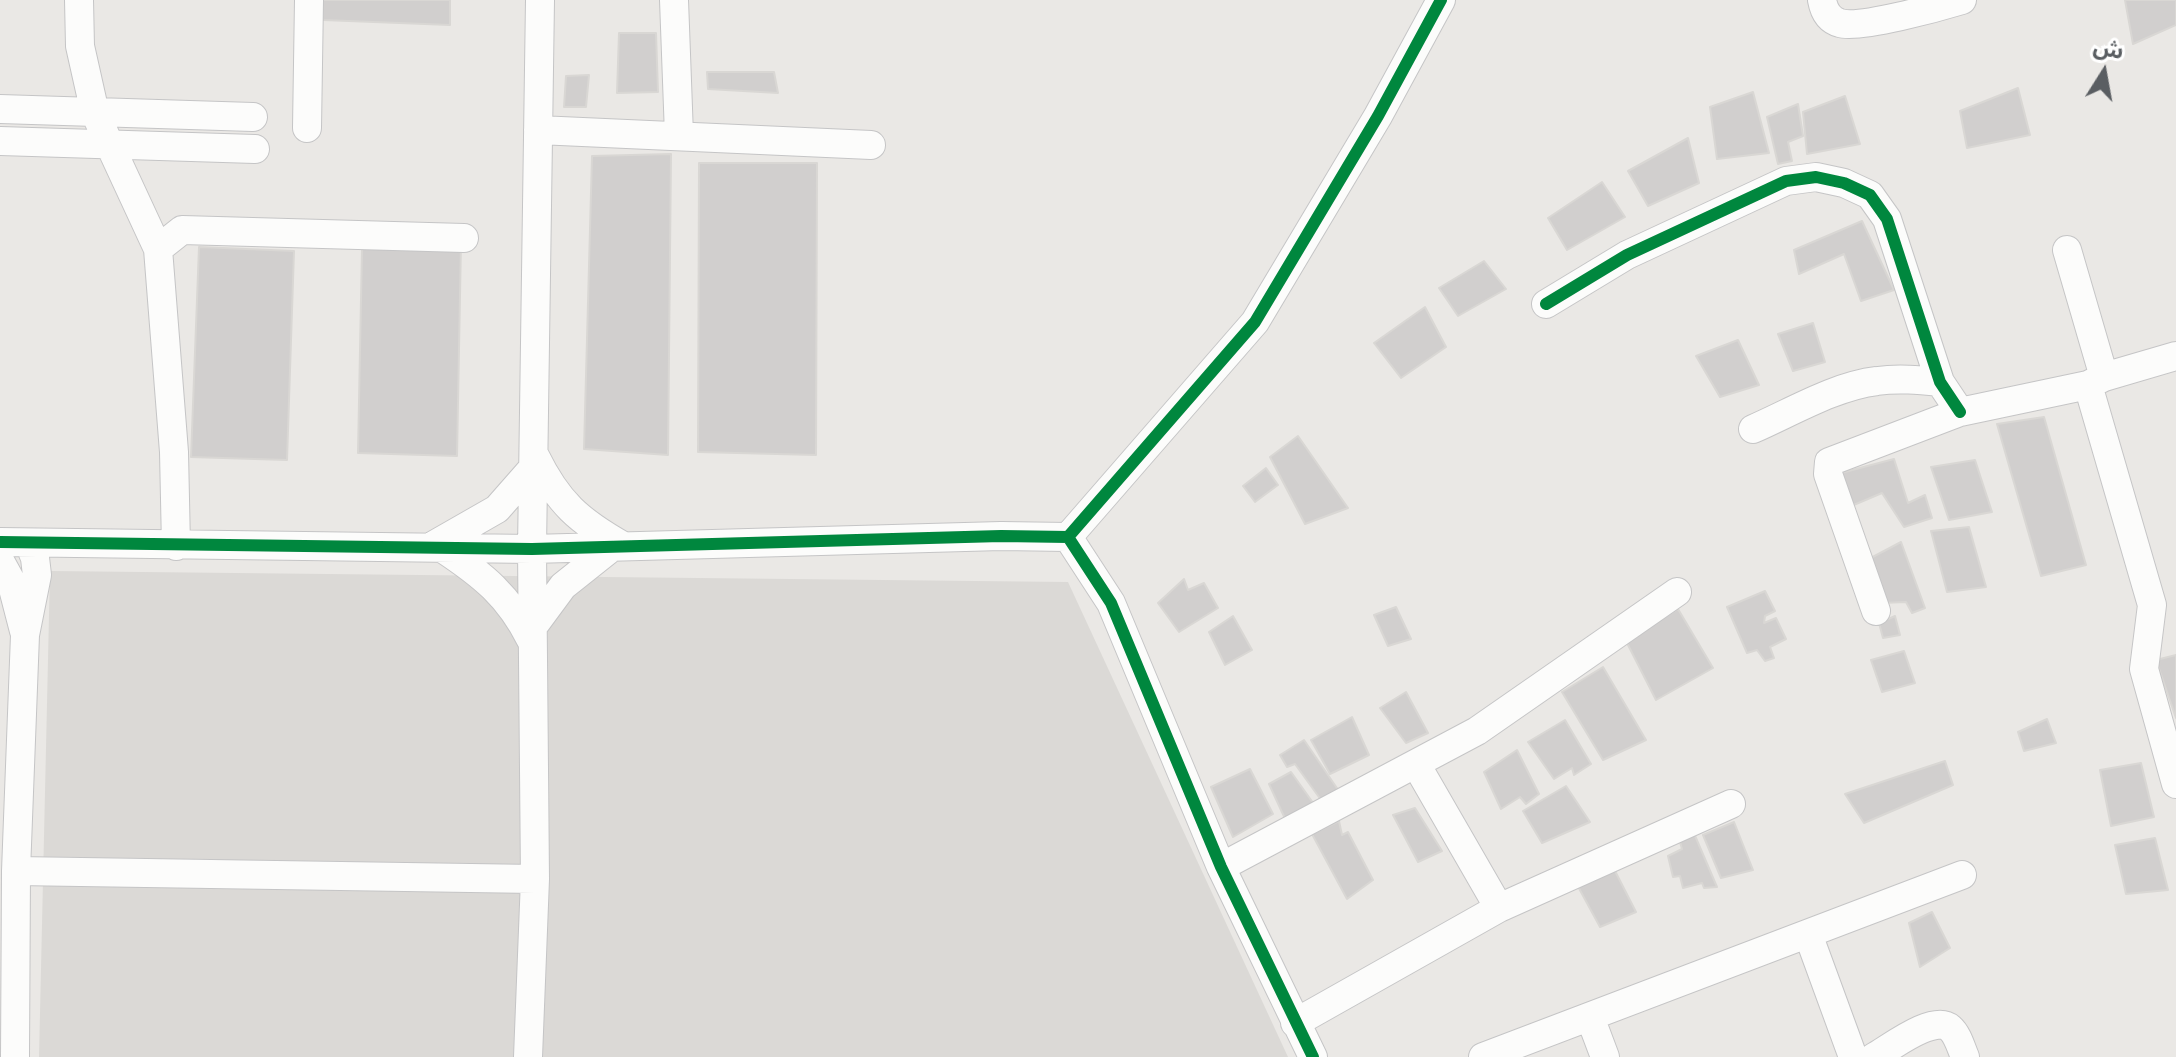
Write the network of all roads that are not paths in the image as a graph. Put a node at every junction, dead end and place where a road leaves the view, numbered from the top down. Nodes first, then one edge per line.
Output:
1 (79, 0) edge
2 (309, 0) edge
3 (540, 0) edge
4 (674, 0) edge
5 (1441, 0) edge
6 (1822, 0) edge
7 (1962, 0) edge
8 (0, 109) edge
9 (95, 113) junction
10 (253, 117) dead end
11 (307, 128) dead end
12 (538, 130) junction
13 (679, 135) junction
14 (0, 141) edge
15 (871, 145) dead end
16 (110, 146) junction
17 (255, 149) dead end
18 (464, 238) dead end
19 (158, 249) junction
20 (2067, 250) dead end
21 (1546, 304) dead end
22 (2176, 356) edge
23 (2096, 381) junction
24 (1940, 382) junction
25 (1960, 412) junction
26 (1753, 429) dead end
27 (533, 460) junction
28 (1068, 537) junction
29 (0, 542) edge
30 (29, 543) junction
31 (176, 546) junction
32 (618, 547) junction
33 (435, 548) junction
34 (532, 549) junction
35 (0, 561) edge
36 (1677, 592) dead end
37 (1876, 611) dead end
38 (532, 634) junction
39 (25, 635) junction
40 (1416, 764) junction
41 (2176, 784) edge
42 (1731, 804) dead end
43 (1221, 867) junction
44 (16, 871) junction
45 (1962, 875) dead end
46 (535, 879) junction
47 (1499, 908) junction
48 (1808, 934) junction
49 (1590, 1017) junction
50 (1295, 1023) junction
51 (15, 1057) edge
52 (528, 1057) edge
53 (1313, 1057) edge
54 (1483, 1057) edge
55 (1605, 1057) edge
56 (1853, 1057) edge
57 (1874, 1057) edge
58 (1965, 1057) edge

1 - 9 street
2 - 11 street
3 - 12 street
4 - 13 street
5 - 28 street
6 - 7 street
8 - 9 street
9 - 10 street
9 - 16 street
12 - 13 street
12 - 27 street
13 - 15 street
14 - 16 street
16 - 17 street
16 - 19 street
18 - 19 street
19 - 31 street
20 - 23 street
21 - 24 street
22 - 23 street
23 - 25 street
23 - 41 street
24 - 25 street
24 - 26 street
25 - 37 street
27 - 32 street
27 - 33 street
27 - 34 street
28 - 32 street
28 - 43 street
29 - 30 street
30 - 31 street
30 - 39 street
31 - 33 street
32 - 34 street
32 - 38 street
33 - 34 street
33 - 38 street
34 - 38 street
35 - 39 street
36 - 40 street
38 - 46 street
39 - 44 street
40 - 43 street
40 - 47 street
42 - 47 street
43 - 50 street
44 - 46 street
44 - 51 street
45 - 48 street
46 - 52 street
47 - 50 street
48 - 49 street
48 - 56 street
49 - 54 street
49 - 55 street
50 - 53 street
57 - 58 street

